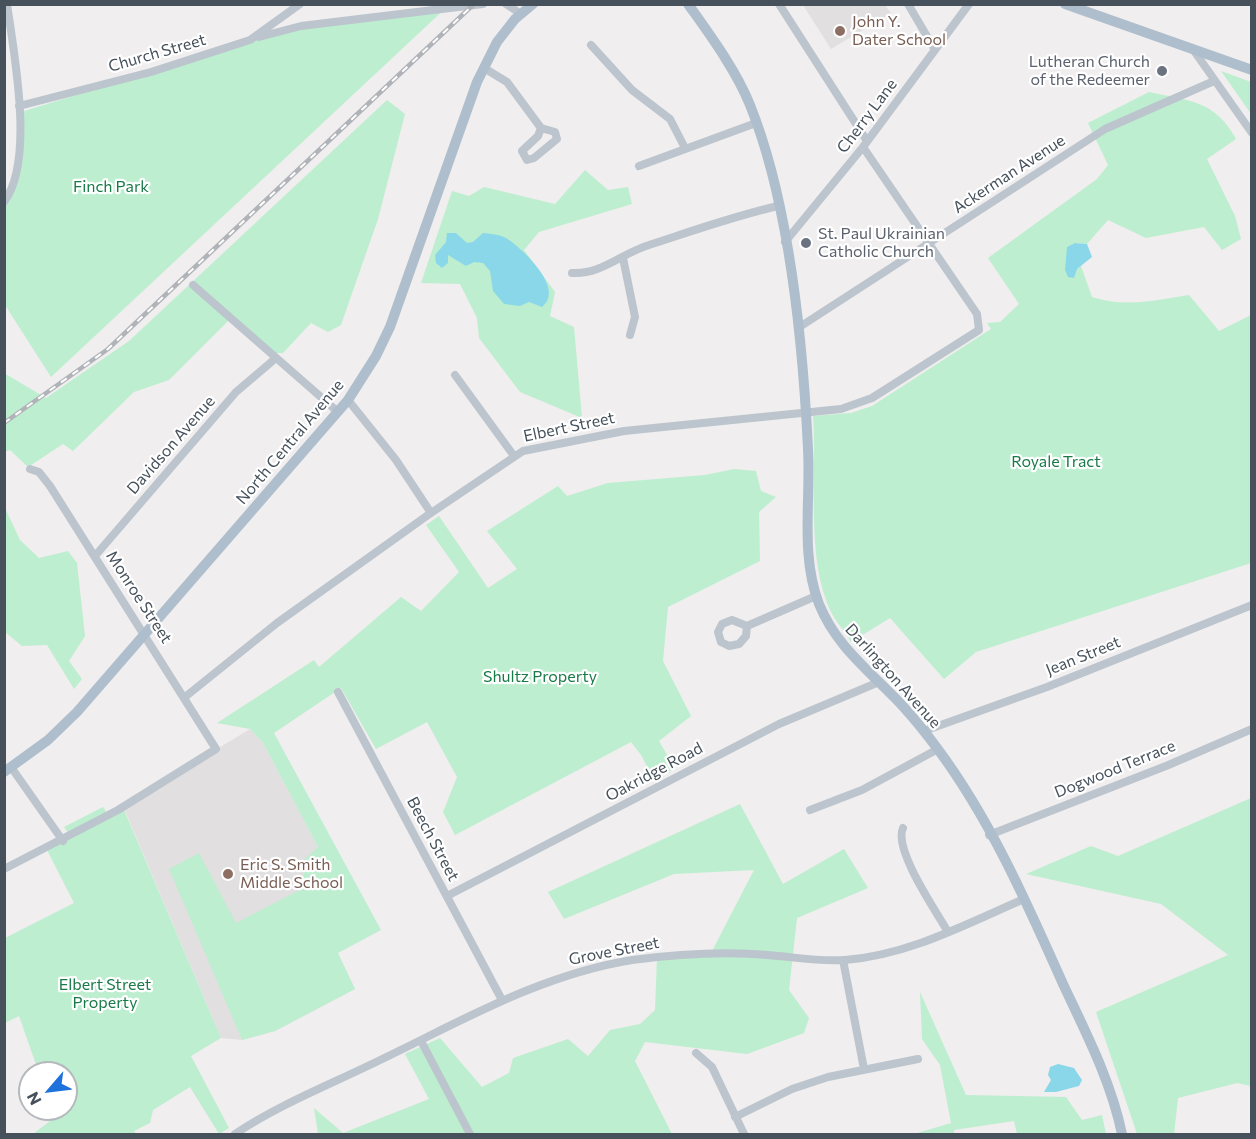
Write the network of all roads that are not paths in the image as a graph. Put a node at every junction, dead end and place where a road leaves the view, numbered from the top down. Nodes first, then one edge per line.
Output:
1 (7, 4) edge
2 (483, 4) edge
3 (506, 4) edge
4 (532, 4) edge
5 (688, 4) edge
6 (779, 4) edge
7 (908, 4) edge
8 (969, 4) edge
9 (1065, 4) edge
10 (297, 6) edge
11 (521, 14) junction
12 (302, 26) junction
13 (250, 40) junction
14 (591, 45) dead end
15 (1192, 48) junction
16 (935, 50) junction
17 (14, 66) junction
18 (483, 68) junction
19 (4, 70) edge
20 (1251, 70) edge
21 (1214, 81) junction
22 (19, 106) junction
23 (756, 123) junction
24 (541, 128) dead end
25 (1251, 134) edge
26 (865, 144) junction
27 (685, 148) junction
28 (639, 166) dead end
29 (4, 202) edge
30 (778, 206) junction
31 (785, 242) junction
32 (930, 244) junction
33 (623, 258) junction
34 (572, 273) dead end
35 (192, 285) dead end
36 (798, 328) junction
37 (630, 335) dead end
38 (276, 358) junction
39 (455, 375) dead end
40 (348, 400) junction
41 (338, 412) junction
42 (806, 413) junction
43 (514, 456) junction
44 (30, 469) dead end
45 (431, 513) junction
46 (95, 556) junction
47 (816, 596) junction
48 (1251, 605) edge
49 (747, 626) dead end
50 (146, 634) junction
51 (879, 682) junction
52 (338, 692) dead end
53 (185, 697) junction
54 (1251, 729) edge
55 (924, 731) junction
56 (938, 749) junction
57 (8, 770) edge
58 (810, 810) dead end
59 (903, 828) dead end
60 (989, 835) junction
61 (63, 841) junction
62 (4, 869) edge
63 (447, 896) junction
64 (1024, 899) junction
65 (948, 932) junction
66 (843, 960) junction
67 (501, 1000) junction
68 (421, 1041) junction
69 (696, 1053) dead end
70 (918, 1059) dead end
71 (864, 1069) junction
72 (735, 1117) junction
73 (235, 1134) edge
74 (470, 1134) edge
75 (744, 1134) edge
76 (1122, 1134) edge

1 - 17 street
2 - 12 street
3 - 11 street
4 - 11 main road, North Central Avenue
5 - 23 main road, Darlington Avenue
6 - 26 street
7 - 16 street
8 - 16 street, Cherry Lane
9 - 15 main road
10 - 12 street, Church Street
10 - 13 street, Church Street
11 - 18 main road, North Central Avenue
12 - 13 street
13 - 22 street, Church Street
14 - 27 street
15 - 20 main road
15 - 21 street
16 - 26 street, Cherry Lane
17 - 19 street
17 - 22 street
18 - 24 street
18 - 40 main road, North Central Avenue
21 - 25 street
21 - 32 street, Ackerman Avenue
22 - 29 street
23 - 27 street
23 - 30 main road, Darlington Avenue
26 - 31 street, Cherry Lane
26 - 32 street
27 - 28 street
30 - 31 main road, Darlington Avenue
30 - 33 street
31 - 36 main road, Darlington Avenue
32 - 36 street, Ackerman Avenue
32 - 42 street, Elbert Street
33 - 34 street
33 - 37 street
35 - 38 street
36 - 42 main road, Darlington Avenue
38 - 41 street
38 - 46 street, Davidson Avenue
39 - 43 street
40 - 41 main road, North Central Avenue
40 - 45 street
41 - 50 main road, North Central Avenue
42 - 43 street, Elbert Street
42 - 47 main road, Darlington Avenue
43 - 45 street, Elbert Street
44 - 46 street, Monroe Street
45 - 53 street, Elbert Street
46 - 50 street, Monroe Street
47 - 49 street
47 - 51 main road, Darlington Avenue
48 - 55 street, Jean Street
50 - 53 street, Monroe Street
50 - 57 main road, North Central Avenue
51 - 55 main road, Darlington Avenue
51 - 63 street, Oakridge Road
52 - 63 street, Beech Street
53 - 61 street, Monroe Street
54 - 60 street, Dogwood Terrace
55 - 56 main road, Darlington Avenue
56 - 58 street
56 - 60 main road, Darlington Avenue
57 - 61 street
59 - 65 street
60 - 64 main road, Darlington Avenue
61 - 62 street
63 - 67 street, Beech Street
64 - 65 street, Grove Street
64 - 76 main road, Darlington Avenue
65 - 66 street, Grove Street
66 - 67 street, Grove Street
66 - 71 street
67 - 68 street, Grove Street
68 - 73 street, Grove Street
68 - 74 street
69 - 72 street
70 - 71 street
71 - 72 street
72 - 75 street

